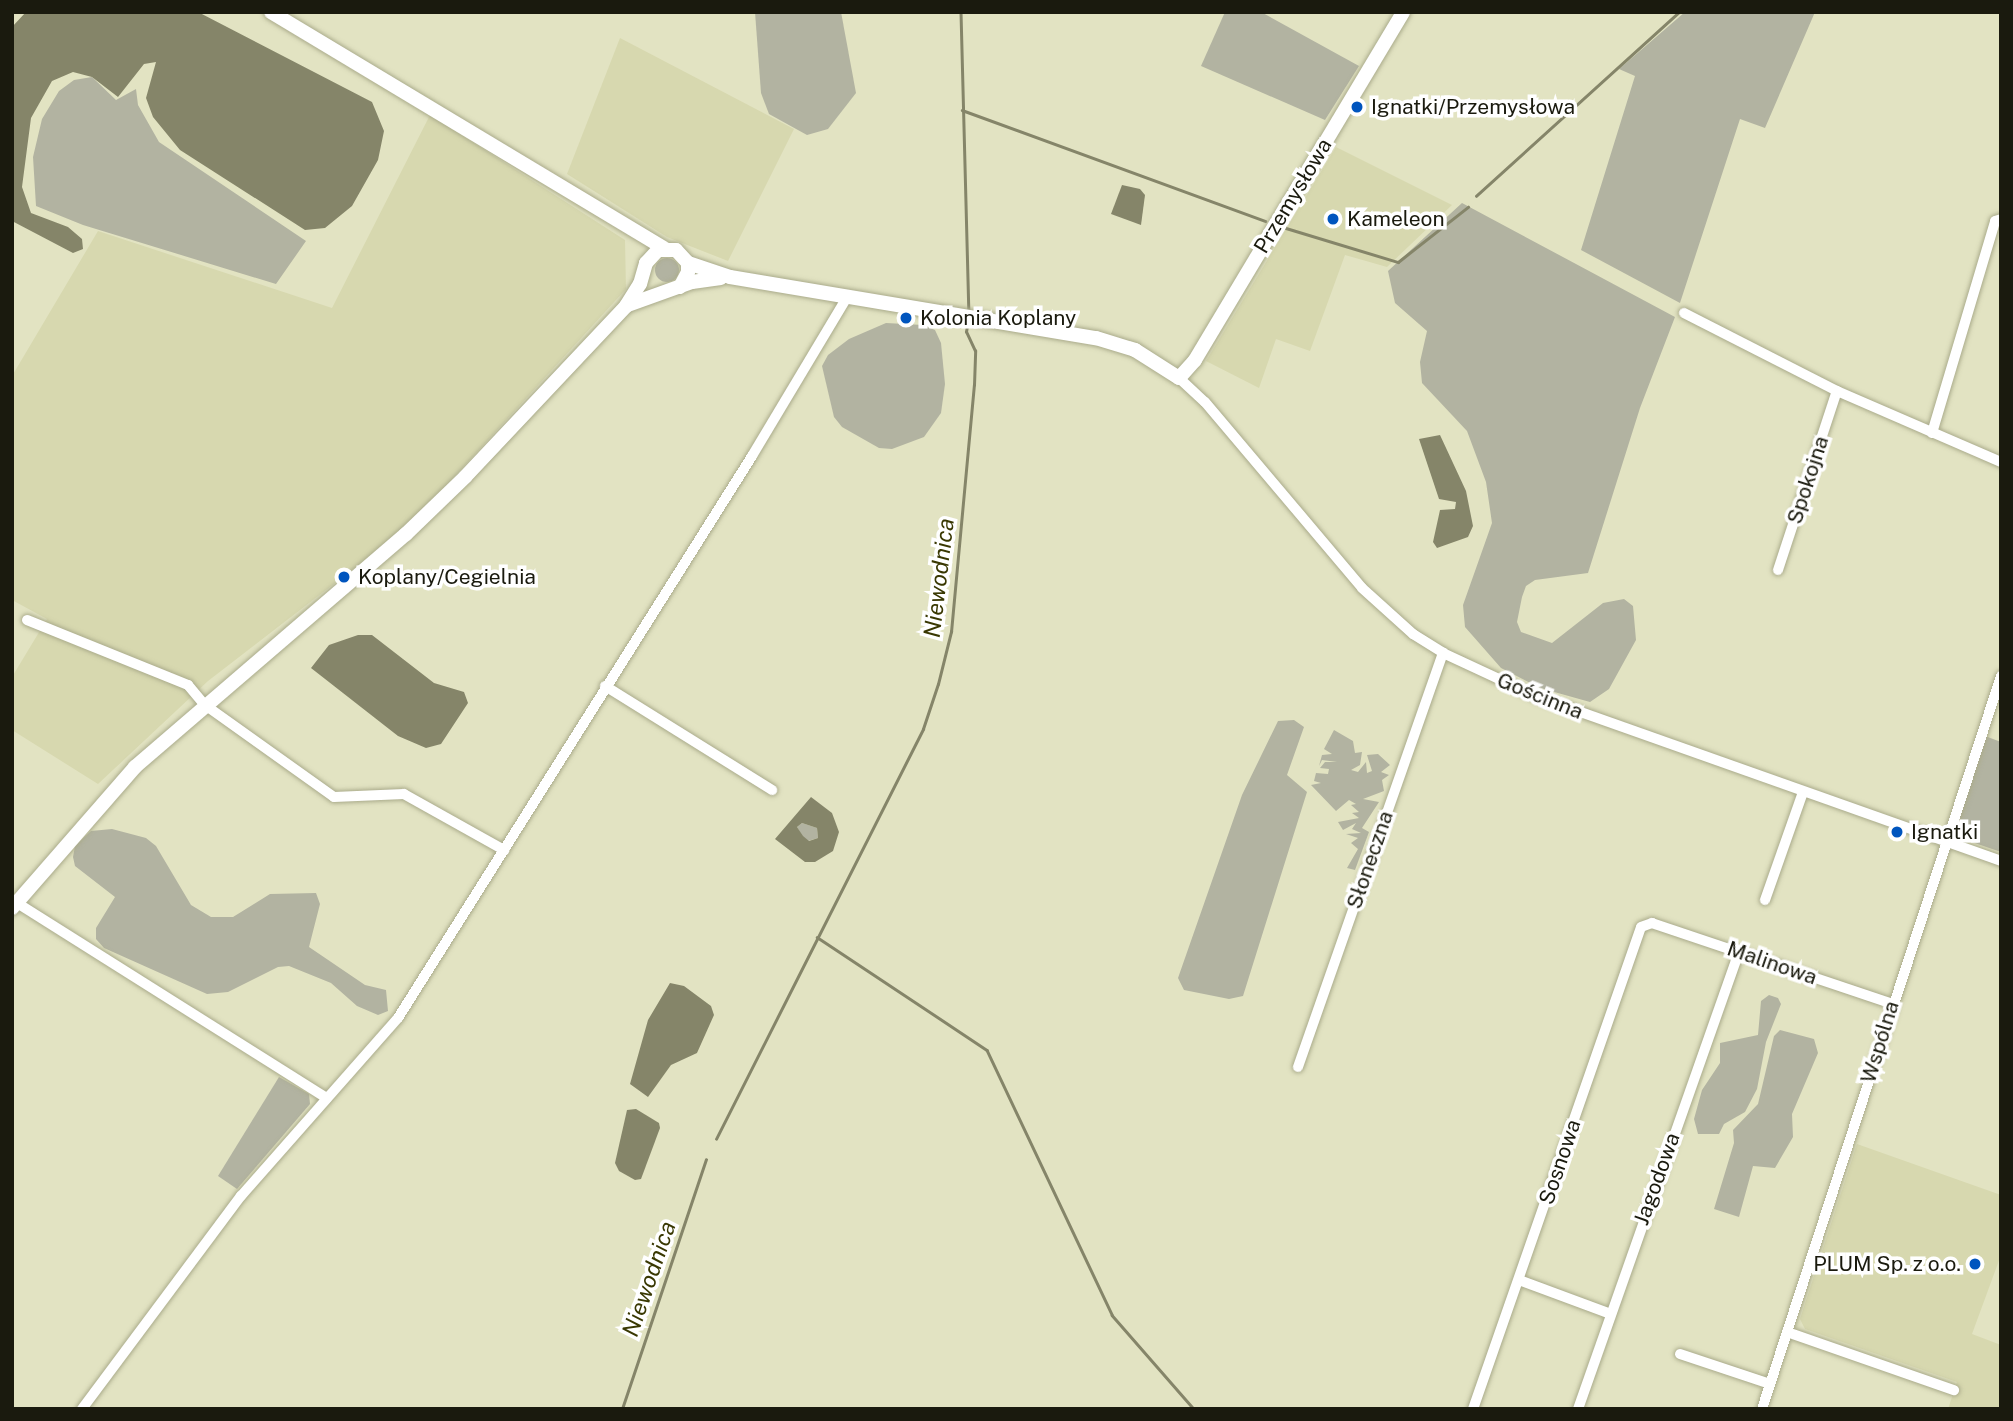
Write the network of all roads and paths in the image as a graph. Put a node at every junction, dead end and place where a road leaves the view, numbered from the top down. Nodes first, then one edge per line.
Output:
1 (271, 12) edge
2 (1403, 12) edge
3 (2001, 219) edge
4 (625, 223) junction
5 (664, 248) junction
6 (688, 263) junction
7 (646, 266) junction
8 (730, 277) junction
9 (680, 287) junction
10 (662, 291) junction
11 (847, 297) junction
12 (626, 306) junction
13 (1684, 313) dead end
14 (1179, 378) junction
15 (1837, 391) junction
16 (1931, 433) junction
17 (2001, 462) edge
18 (1778, 569) dead end
19 (27, 620) dead end
20 (1443, 653) junction
21 (2001, 676) edge
22 (605, 686) junction
23 (205, 705) junction
24 (772, 790) dead end
25 (1803, 792) junction
26 (1945, 841) junction
27 (504, 850) junction
28 (2001, 861) edge
29 (1765, 900) dead end
30 (15, 905) edge
31 (1652, 923) joint
32 (1739, 951) junction
33 (1892, 1004) junction
34 (1298, 1067) dead end
35 (327, 1098) junction
36 (1518, 1280) junction
37 (1608, 1313) junction
38 (1787, 1332) junction
39 (1680, 1354) dead end
40 (1770, 1384) junction
41 (1954, 1390) dead end
42 (82, 1409) edge
43 (1473, 1409) edge
44 (1578, 1409) edge
45 (1762, 1409) edge

1 - 4 street
2 - 14 street, Przemysłowa
3 - 16 street
4 - 5 street
4 - 7 street
5 - 6 street
5 - 7 street
6 - 8 street
6 - 9 street
7 - 10 street
7 - 12 street
8 - 9 street
8 - 11 street
9 - 10 street
10 - 12 street
11 - 14 street
11 - 22 street
12 - 23 street
13 - 15 street
14 - 20 street, Gościnna
15 - 16 street
15 - 18 street, Spokojna
16 - 17 street
19 - 23 street
20 - 25 street, Gościnna
20 - 34 street, Słoneczna
21 - 26 street, Wspólna
22 - 24 street
22 - 27 street
23 - 27 street
23 - 30 street
25 - 26 street, Gościnna
25 - 29 street
26 - 28 street, Gościnna
26 - 33 street, Wspólna
27 - 35 street
30 - 35 street
31 - 32 street, Malinowa
31 - 36 street, Sosnowa
32 - 33 street, Malinowa
32 - 37 street, Jagodowa
33 - 38 street, Wspólna
35 - 42 street
36 - 37 street
36 - 43 street, Sosnowa
37 - 44 street, Jagodowa
38 - 40 street, Wspólna
38 - 41 street
39 - 40 street
40 - 45 street, Wspólna

